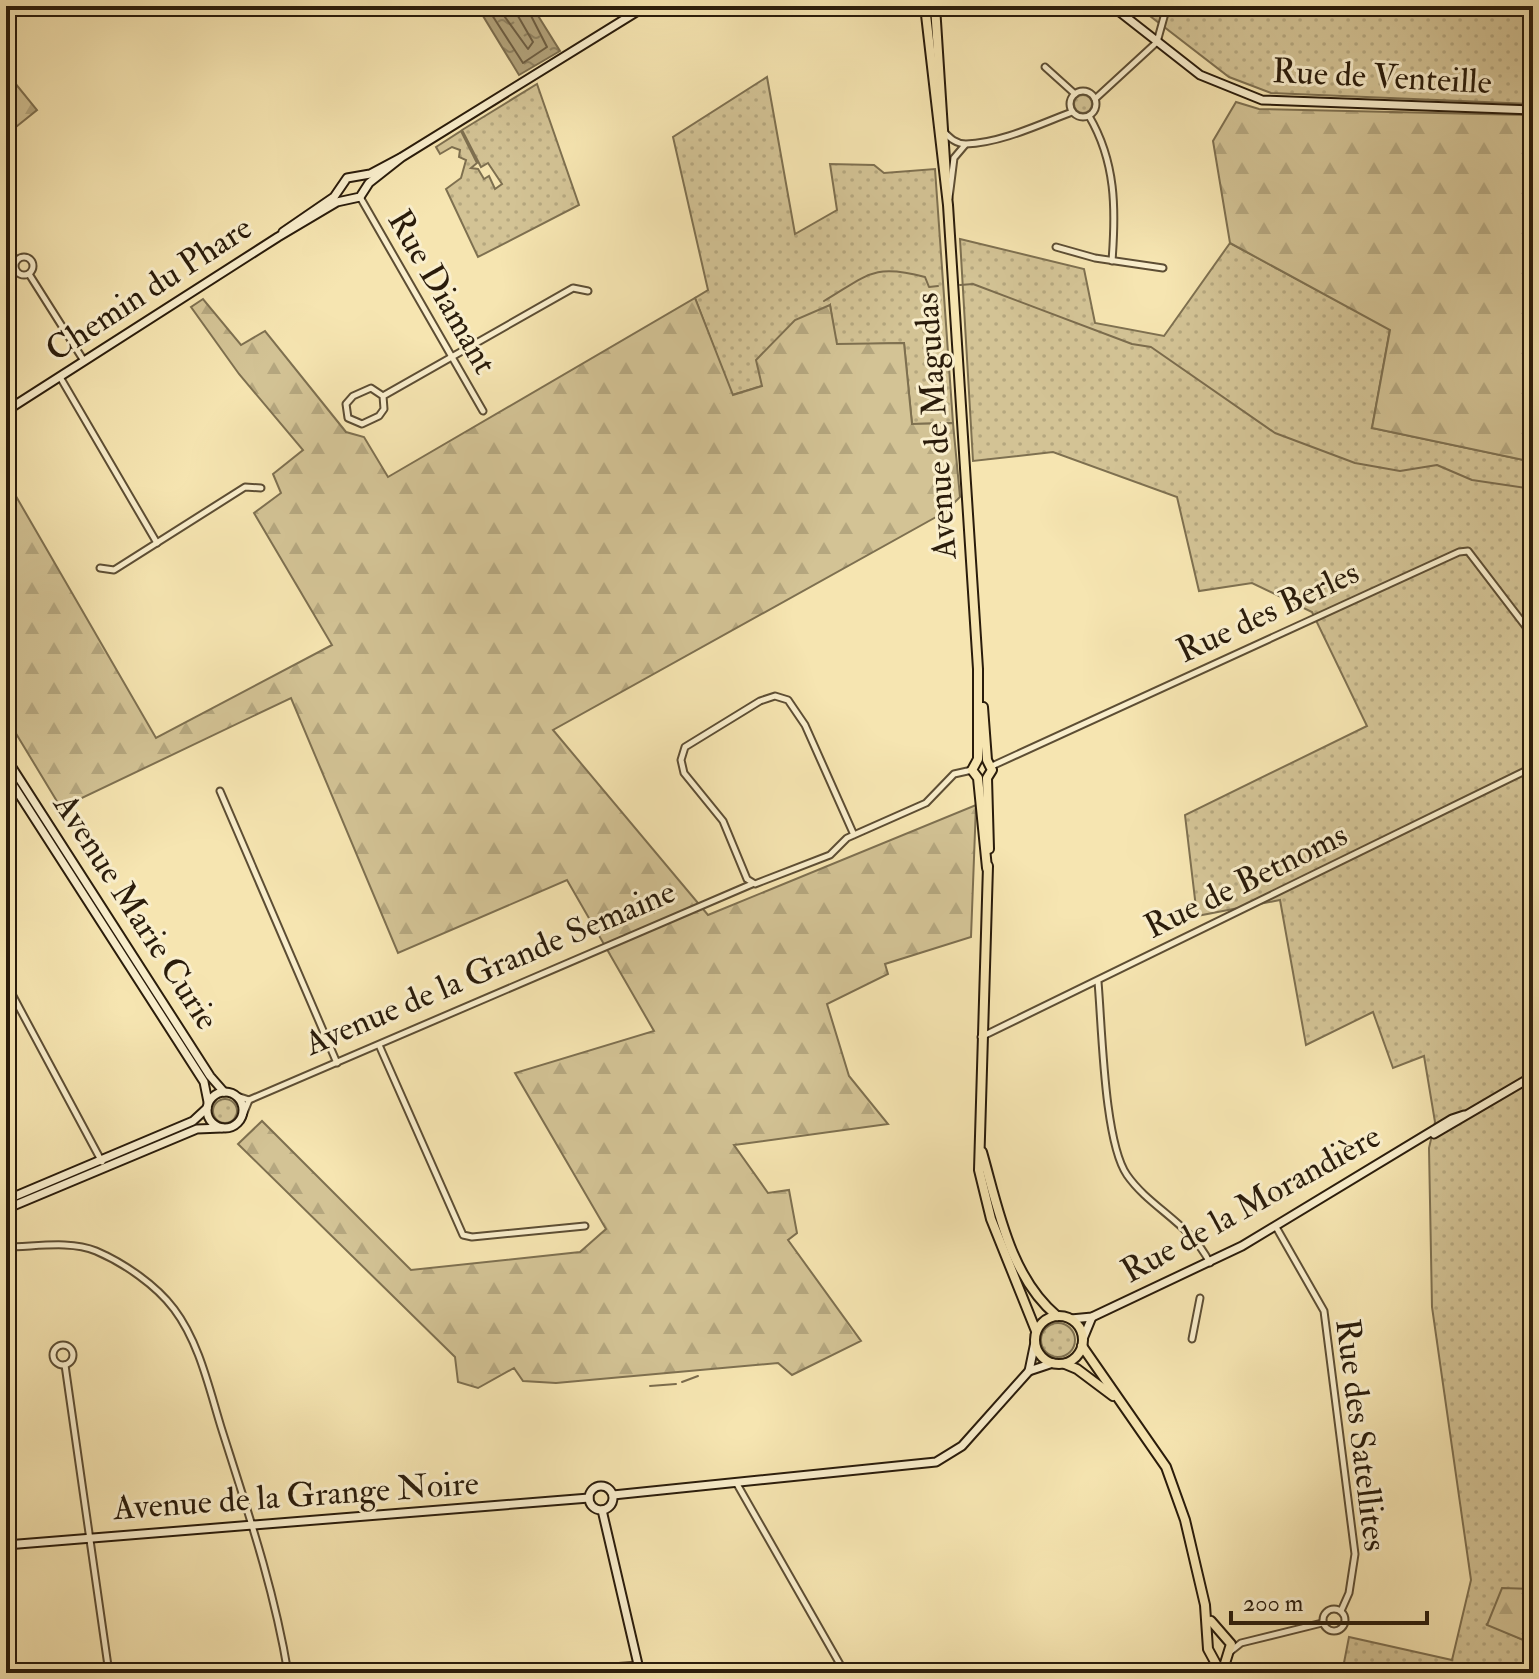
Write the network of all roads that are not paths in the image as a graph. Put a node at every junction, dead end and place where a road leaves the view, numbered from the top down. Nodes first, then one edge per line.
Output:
1 (646, 6) edge
2 (925, 6) edge
3 (935, 6) edge
4 (1112, 6) edge
5 (1167, 6) edge
6 (1157, 42) junction
7 (1045, 67) dead end
8 (1075, 94) junction
9 (1095, 99) junction
10 (1533, 110) edge
11 (1072, 112) junction
12 (1089, 116) junction
13 (944, 132) junction
14 (966, 144) junction
15 (402, 157) junction
16 (358, 177) junction
17 (946, 181) junction
18 (342, 186) junction
19 (365, 187) junction
20 (360, 197) junction
21 (349, 198) junction
22 (948, 205) junction
23 (278, 237) junction
24 (1056, 247) dead end
25 (1112, 261) junction
26 (1163, 268) dead end
27 (15, 270) junction
28 (29, 274) junction
29 (6, 276) edge
30 (588, 291) dead end
31 (452, 357) junction
32 (85, 361) junction
33 (60, 377) junction
34 (383, 396) junction
35 (6, 411) edge
36 (483, 411) dead end
37 (261, 488) dead end
38 (157, 543) junction
39 (100, 568) dead end
40 (1533, 636) edge
41 (6, 758) edge
42 (986, 762) junction
43 (1533, 767) edge
44 (6, 774) edge
45 (979, 775) junction
46 (220, 791) dead end
47 (854, 835) junction
48 (752, 883) junction
49 (1098, 982) junction
50 (6, 984) edge
51 (980, 1037) junction
52 (379, 1045) junction
53 (337, 1063) junction
54 (1533, 1076) edge
55 (224, 1092) junction
56 (237, 1096) junction
57 (249, 1100) junction
58 (207, 1105) junction
59 (243, 1115) junction
60 (222, 1128) junction
61 (980, 1142) junction
62 (102, 1162) junction
63 (6, 1200) edge
64 (6, 1209) edge
65 (585, 1226) dead end
66 (1276, 1227) junction
67 (6, 1247) edge
68 (1210, 1263) junction
69 (1200, 1298) dead end
70 (1057, 1316) junction
71 (1092, 1317) junction
72 (1071, 1319) junction
73 (1036, 1331) junction
74 (1192, 1339) dead end
75 (1035, 1342) junction
76 (1082, 1342) junction
77 (1053, 1363) junction
78 (1064, 1363) junction
79 (65, 1365) dead end
80 (1029, 1371) junction
81 (1115, 1397) junction
82 (737, 1484) junction
83 (613, 1495) junction
84 (589, 1498) junction
85 (602, 1510) junction
86 (253, 1526) junction
87 (90, 1539) junction
88 (6, 1545) edge
89 (1205, 1605) junction
90 (1341, 1611) junction
91 (1322, 1623) junction
92 (1225, 1638) junction
93 (1209, 1643) junction
94 (1241, 1643) junction
95 (1229, 1654) junction
96 (1214, 1657) junction
97 (639, 1669) edge
98 (109, 1673) edge
99 (288, 1673) edge
100 (534, 1673) edge
101 (845, 1673) edge
102 (1222, 1673) edge

1 - 15 street
2 - 17 main road, Avenue de Magudas
3 - 13 main road, Avenue de Magudas
4 - 6 street, Rue de Venteille
5 - 6 street
6 - 9 street
6 - 10 street, Rue de Venteille
7 - 8 street
8 - 9 street
8 - 11 street
9 - 12 street
11 - 12 street
11 - 14 street
12 - 25 street
13 - 14 street
13 - 17 main road, Avenue de Magudas
14 - 22 street
15 - 16 street
15 - 19 street
16 - 18 street
16 - 19 street
17 - 22 main road, Avenue de Magudas
18 - 21 street
18 - 23 street, Chemin du Phare
19 - 20 street
20 - 21 street
20 - 31 street, Rue Diamant
21 - 23 street, Chemin du Phare
22 - 42 main road, Avenue de Magudas
23 - 32 street, Chemin du Phare
24 - 25 street
25 - 26 street
27 - 28 street
27 - 28 street
27 - 29 street
28 - 32 street
30 - 31 street
31 - 34 street
31 - 36 street, Rue Diamant
32 - 33 street, Chemin du Phare
33 - 35 street, Chemin du Phare
33 - 38 street
34 - 34 street
37 - 38 street
38 - 39 street
40 - 42 street, Rue des Berles
41 - 55 street, Avenue Marie Curie
42 - 45 main road
42 - 45 main road
43 - 49 street, Rue de Betnoms
44 - 58 street, Avenue Marie Curie
45 - 47 street, Avenue de la Grande Semaine
45 - 51 main road
46 - 53 street
47 - 48 street, Avenue de la Grande Semaine
47 - 48 street
48 - 52 street, Avenue de la Grande Semaine
49 - 51 street, Rue de Betnoms
49 - 68 street
50 - 62 street
51 - 61 main road
52 - 53 street, Avenue de la Grande Semaine
52 - 65 street
53 - 57 street, Avenue de la Grande Semaine
54 - 66 street, Rue de la Morandière
55 - 56 street
55 - 58 street
56 - 57 street
56 - 59 street
57 - 59 street
58 - 60 street
58 - 62 street
59 - 60 street
60 - 64 street
61 - 70 main road
61 - 73 main road
62 - 63 street
66 - 68 street, Rue de la Morandière
66 - 90 street, Rue des Satellites
67 - 86 street
68 - 71 street, Rue de la Morandière
69 - 74 street
70 - 72 main road
70 - 73 main road
71 - 72 street, Rue de la Morandière
71 - 76 street, Rue de la Morandière
72 - 76 main road
73 - 75 main road
75 - 77 main road
75 - 80 street
76 - 78 main road
76 - 81 main road
77 - 78 main road
77 - 80 street
78 - 81 main road
79 - 87 street
80 - 82 street
81 - 89 main road
82 - 83 street
82 - 101 street
83 - 84 street
83 - 85 street
84 - 85 street
84 - 86 street, Avenue de la Grange Noire
85 - 97 street
86 - 87 street, Avenue de la Grange Noire
86 - 99 street
87 - 88 street, Avenue de la Grange Noire
87 - 98 street
89 - 92 main road
89 - 93 main road
90 - 91 street
90 - 91 street
91 - 94 street
92 - 93 main road
92 - 94 street
92 - 95 main road
93 - 96 main road
94 - 95 street
95 - 96 main road
95 - 102 main road
96 - 102 main road
97 - 100 street

